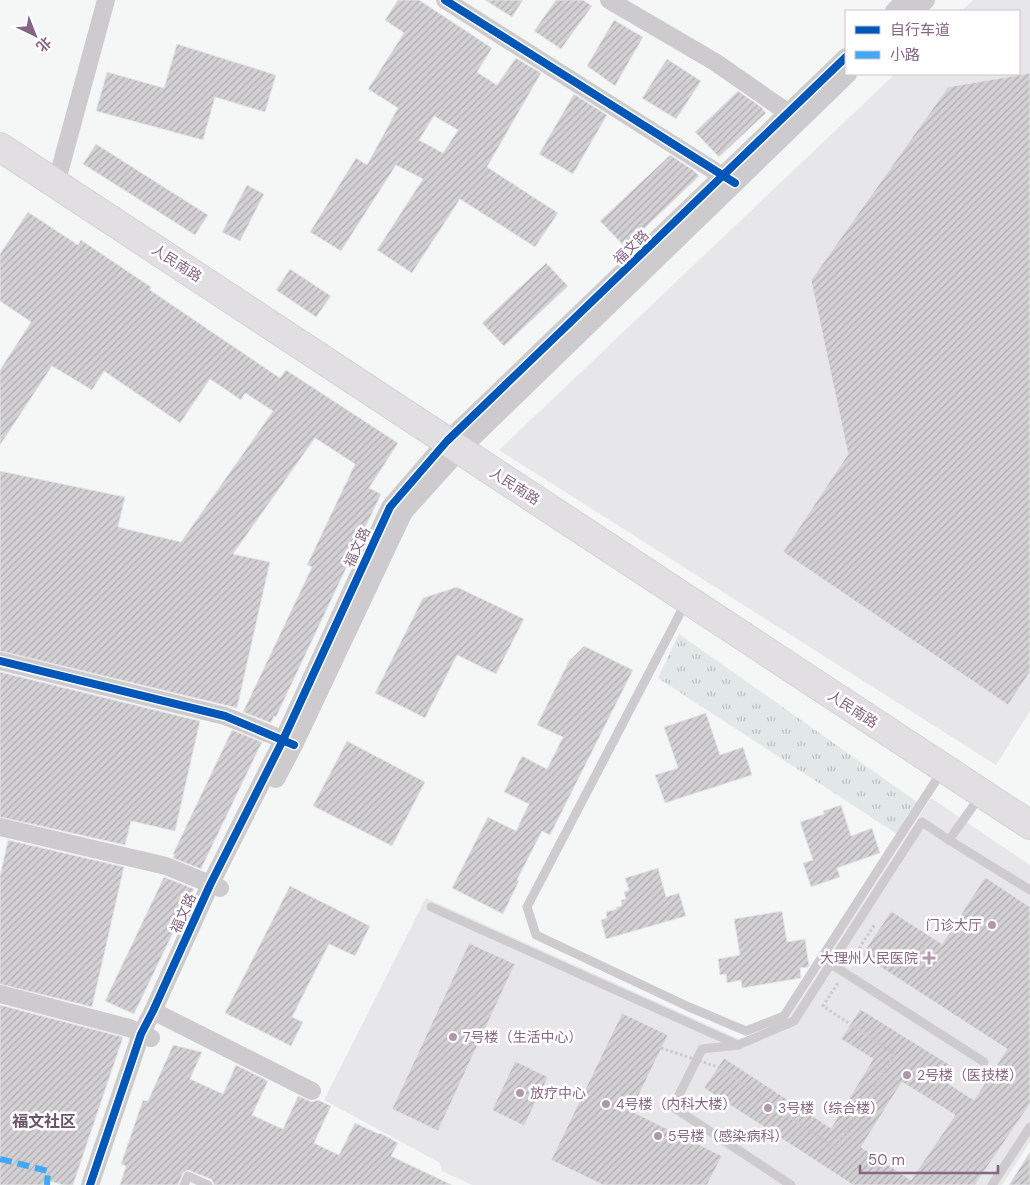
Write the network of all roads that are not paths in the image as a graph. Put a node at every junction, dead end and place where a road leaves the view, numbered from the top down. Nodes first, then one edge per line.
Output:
1 (106, 0) edge
2 (445, 0) edge
3 (609, 0) edge
4 (906, 0) edge
5 (926, 0) edge
6 (895, 10) edge
7 (915, 10) edge
8 (845, 58) edge
9 (847, 75) edge
10 (794, 116) junction
11 (0, 147) edge
12 (729, 180) junction
13 (56, 184) junction
14 (453, 445) junction
15 (688, 600) junction
16 (0, 661) edge
17 (288, 742) junction
18 (943, 768) junction
19 (982, 794) junction
20 (1030, 825) edge
21 (0, 827) edge
22 (949, 840) junction
23 (215, 886) junction
24 (1030, 890) edge
25 (431, 907) dead end
26 (831, 964) junction
27 (0, 994) edge
28 (157, 1013) junction
29 (146, 1036) junction
30 (738, 1045) junction
31 (984, 1062) dead end
32 (312, 1091) dead end
33 (1030, 1127) edge
34 (90, 1185) edge
35 (102, 1185) edge
36 (184, 1185) edge
37 (208, 1185) edge
38 (791, 1185) edge
39 (992, 1185) edge

1 - 13 street
2 - 12 street
3 - 10 street
4 - 6 street
5 - 7 street
8 - 10 street, 福文路
9 - 10 street, 福文路
10 - 12 street, 福文路
11 - 13 main road, 人民南路
12 - 14 street, 福文路
13 - 14 main road, 人民南路
14 - 15 main road, 人民南路
14 - 17 street, 福文路
15 - 18 main road, 人民南路
15 - 18 lane
16 - 17 street
17 - 23 street, 福文路
18 - 19 main road, 人民南路
19 - 20 main road, 人民南路
19 - 22 lane
21 - 23 street
22 - 24 lane
22 - 26 lane
23 - 28 street, 福文路
25 - 30 lane
26 - 30 lane
26 - 31 lane
27 - 29 street
28 - 29 street, 福文路
28 - 32 street
29 - 34 street, 福文路
29 - 35 street, 福文路
30 - 38 lane
33 - 39 lane
36 - 37 lane

